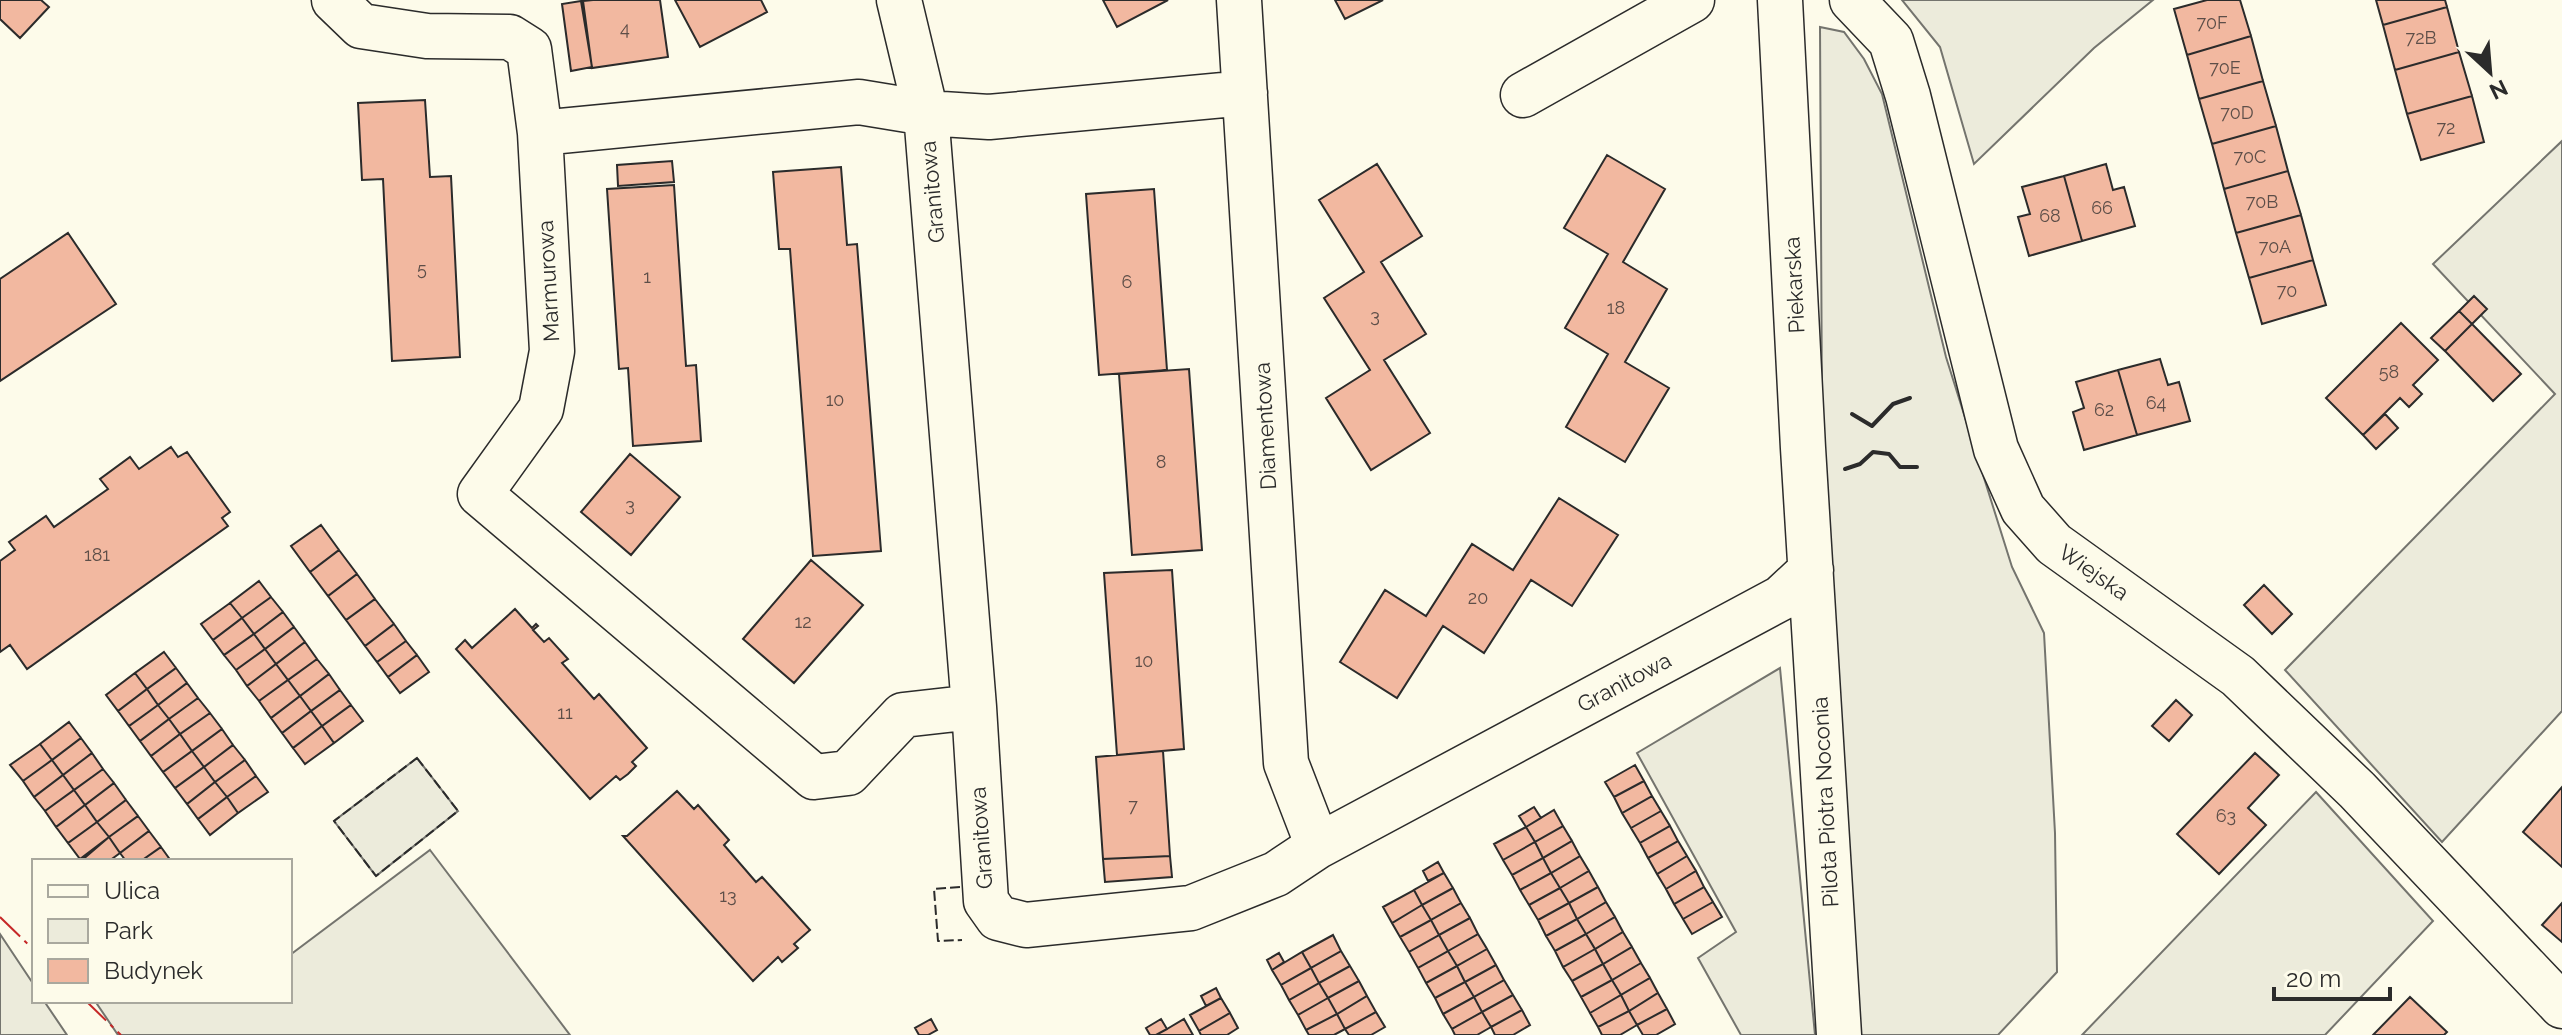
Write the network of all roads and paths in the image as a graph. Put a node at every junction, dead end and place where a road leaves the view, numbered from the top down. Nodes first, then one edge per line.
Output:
1 (334, 0) edge
2 (899, 0) edge
3 (1239, 0) edge
4 (1692, 0) edge
5 (1780, 0) edge
6 (1852, 0) edge
7 (1245, 93) junction
8 (1523, 95) dead end
9 (926, 113) junction
10 (540, 133) junction
11 (1811, 570) junction
12 (974, 707) junction
13 (1318, 846) junction
14 (2562, 1006) edge
15 (1839, 1035) edge

1 - 10 street
2 - 9 street, Granitowa
3 - 7 street, Diamentowa
4 - 8 street
5 - 11 street, Piekarska
6 - 14 street, Wiejska
7 - 9 street
7 - 13 street, Diamentowa
9 - 10 street
9 - 12 street, Granitowa
10 - 12 street, Marmurowa
11 - 13 street, Granitowa
11 - 15 street, Pilota Piotra Noconia
12 - 13 street, Granitowa

